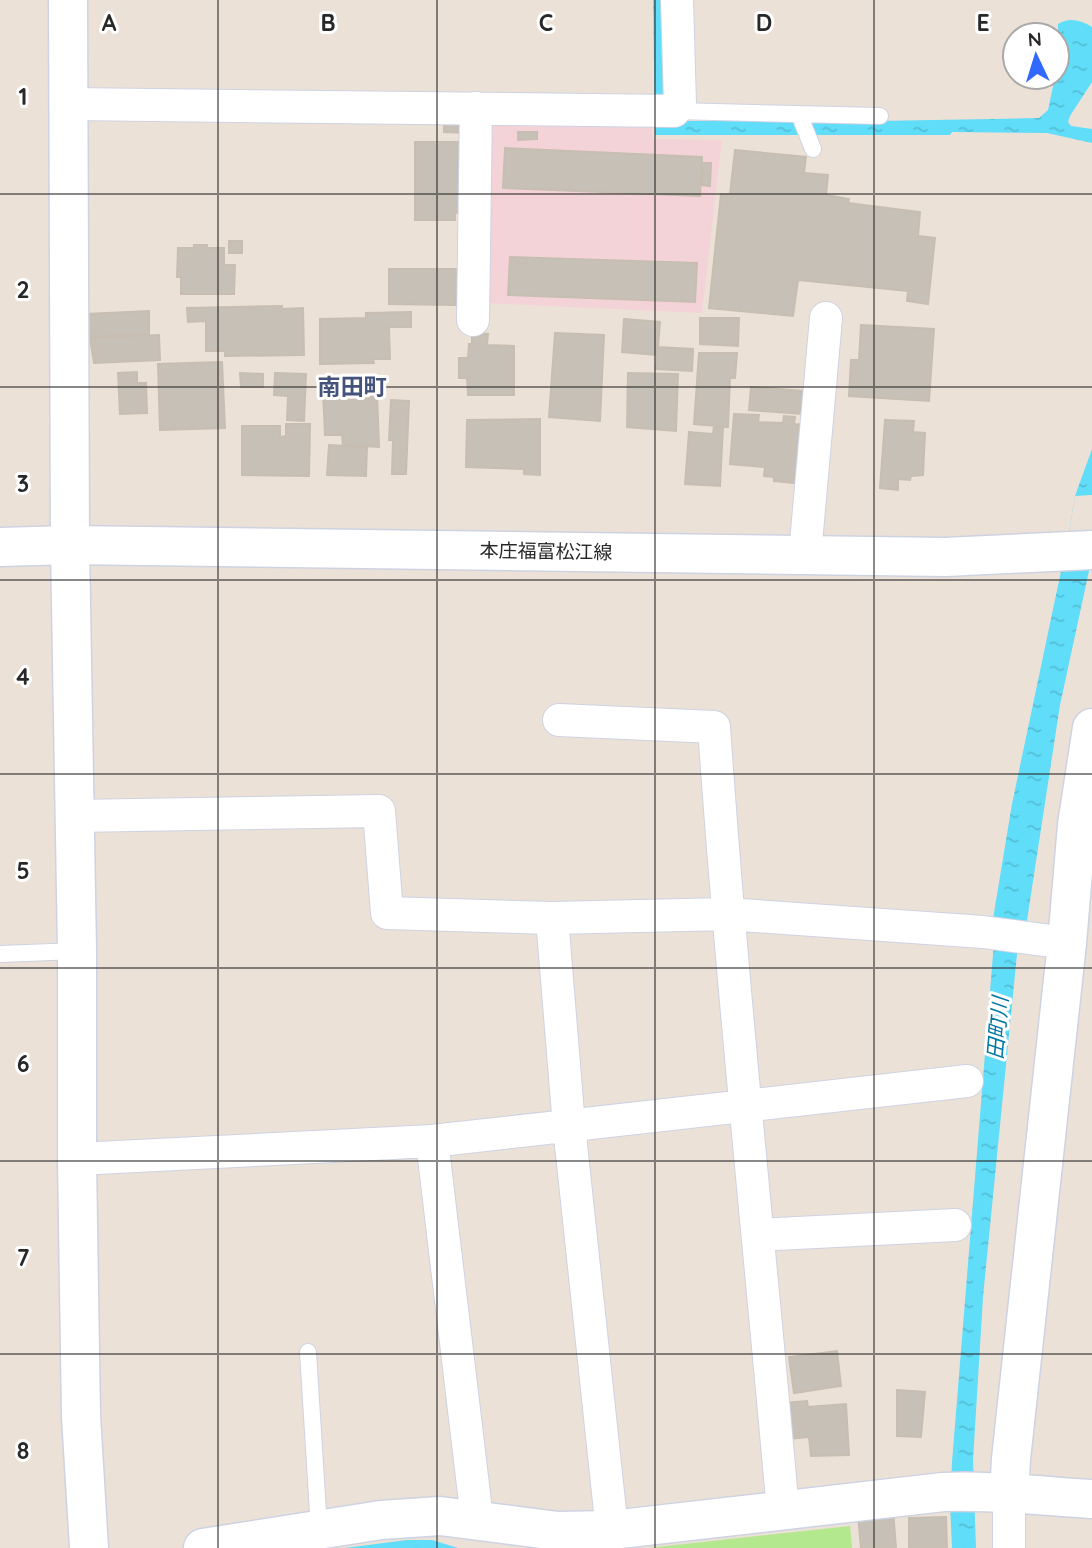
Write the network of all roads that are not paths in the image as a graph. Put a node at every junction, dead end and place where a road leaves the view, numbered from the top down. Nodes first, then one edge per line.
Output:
1 (68, 0) edge
2 (677, 0) edge
3 (70, 104) junction
4 (476, 108) junction
5 (663, 111) junction
6 (799, 114) junction
7 (880, 116) dead end
8 (813, 149) dead end
9 (826, 317) dead end
10 (473, 320) dead end
11 (70, 545) junction
12 (0, 547) edge
13 (1092, 550) edge
14 (805, 554) junction
15 (559, 720) dead end
16 (1092, 728) edge
17 (74, 816) junction
18 (1082, 882) edge
19 (727, 914) junction
20 (552, 918) junction
21 (1067, 943) junction
22 (77, 951) junction
23 (0, 954) edge
24 (967, 1081) dead end
25 (747, 1108) junction
26 (569, 1126) junction
27 (432, 1141) junction
28 (77, 1159) junction
29 (955, 1226) dead end
30 (758, 1236) junction
31 (308, 1352) dead end
32 (996, 1492) junction
33 (1092, 1499) edge
34 (783, 1511) junction
35 (477, 1519) junction
36 (319, 1529) junction
37 (612, 1530) junction
38 (89, 1548) edge
39 (203, 1548) edge
40 (1009, 1548) edge

1 - 3 street
2 - 5 street
3 - 4 street
3 - 11 street
4 - 5 street
4 - 10 street
5 - 6 lane
6 - 7 lane
6 - 8 lane
9 - 14 street
11 - 12 street, 本庄福富松江線
11 - 14 street, 本庄福富松江線
11 - 17 street
13 - 14 street, 本庄福富松江線
15 - 19 street
16 - 18 street
17 - 20 street
17 - 22 street
18 - 21 street
19 - 20 street
19 - 21 street
19 - 25 street
20 - 26 street
21 - 32 street
22 - 23 lane
22 - 28 street
24 - 25 street
25 - 26 street
25 - 30 street
26 - 27 street
26 - 37 street
27 - 28 street
27 - 35 street
28 - 38 street
29 - 30 street
30 - 34 street
31 - 36 lane
32 - 33 street
32 - 34 street
32 - 40 street
34 - 37 street
35 - 36 street
35 - 37 street
36 - 39 street

